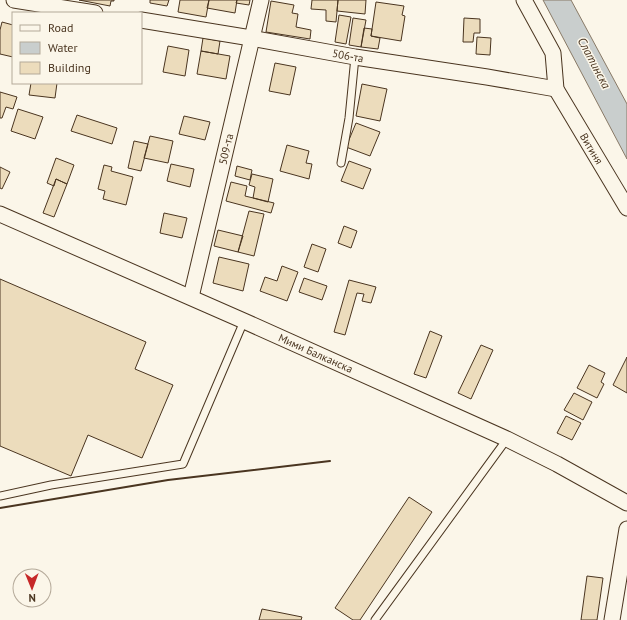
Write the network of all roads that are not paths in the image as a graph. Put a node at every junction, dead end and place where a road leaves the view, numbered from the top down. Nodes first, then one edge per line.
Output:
1 (14, 0) edge
2 (261, 0) edge
3 (524, 0) edge
4 (89, 12) edge
5 (142, 20) edge
6 (251, 38) junction
7 (355, 57) junction
8 (556, 89) junction
9 (341, 163) dead end
10 (627, 208) edge
11 (0, 214) edge
12 (191, 297) junction
13 (244, 321) junction
14 (507, 439) junction
15 (0, 496) edge
16 (627, 503) edge
17 (627, 529) edge
18 (375, 620) edge
19 (612, 620) edge

1 - 4 street
2 - 6 street, 509-та
3 - 8 street
5 - 6 street, 506-та
6 - 7 street, 506-та
6 - 12 street, 509-та
7 - 8 street, 506-та
7 - 9 lane
8 - 10 street, Витиня
11 - 12 street, Мими Балканска
12 - 13 street, Мими Балканска
13 - 14 street, Мими Балканска
13 - 15 lane
14 - 16 street, Мими Балканска
14 - 18 lane
17 - 19 street

